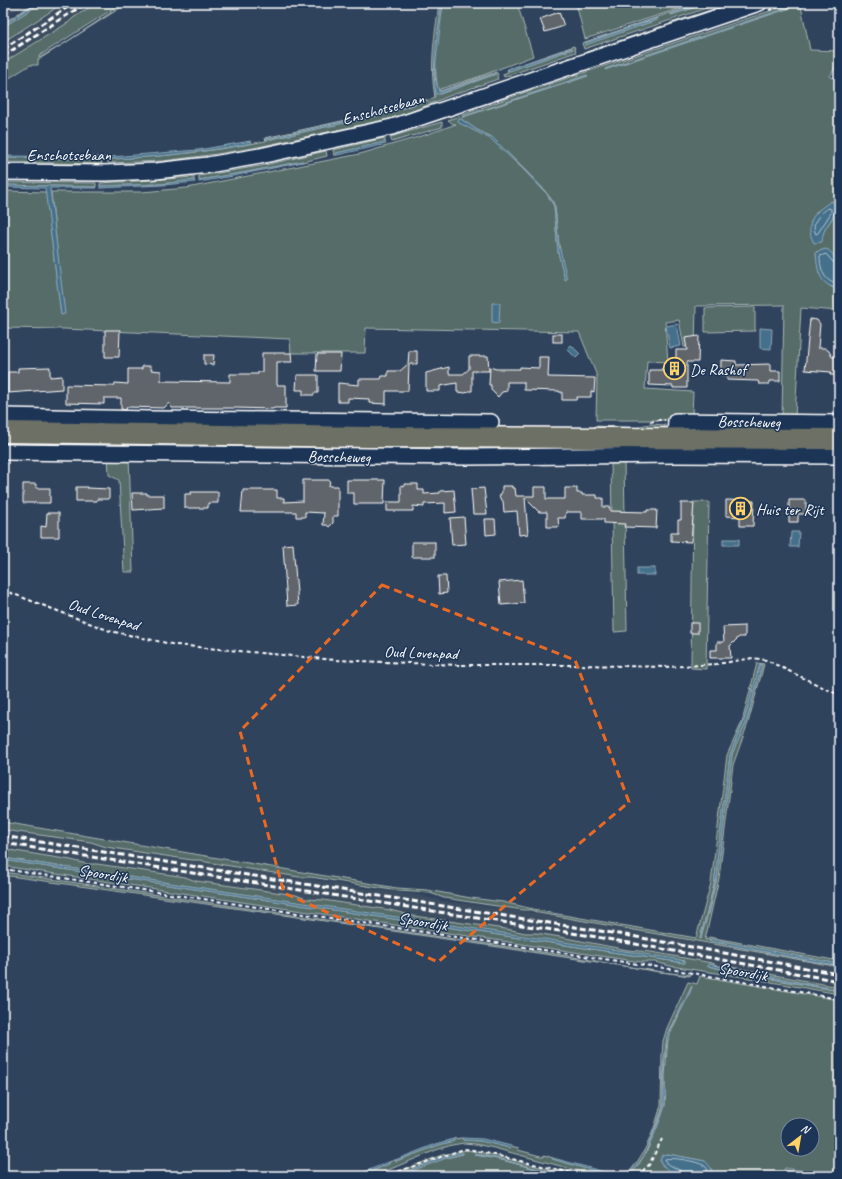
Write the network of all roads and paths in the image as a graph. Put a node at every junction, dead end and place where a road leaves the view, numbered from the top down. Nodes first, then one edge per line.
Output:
1 (759, 3) edge
2 (3, 172) edge
3 (3, 416) edge
4 (491, 422) dead end
5 (839, 422) edge
6 (376, 428) junction
7 (3, 432) edge
8 (839, 439) edge
9 (674, 446) junction
10 (3, 452) edge
11 (839, 456) edge
12 (3, 590) edge
13 (839, 695) edge
14 (3, 869) edge
15 (839, 999) edge
16 (662, 1138) dead end
17 (385, 1176) edge
18 (584, 1176) edge
19 (637, 1176) edge

1 - 2 street, Enschotsebaan
3 - 6 street, Bosscheweg
4 - 6 street, Bosscheweg
5 - 9 street, Bosscheweg
6 - 7 main road, Bosscheweg
6 - 9 main road, Bosscheweg
8 - 9 main road, Bosscheweg
9 - 10 street, Bosscheweg
9 - 11 street, Bosscheweg
12 - 13 path, Oud Lovenpad
14 - 15 path, Spoordijk
16 - 19 path
17 - 18 path

